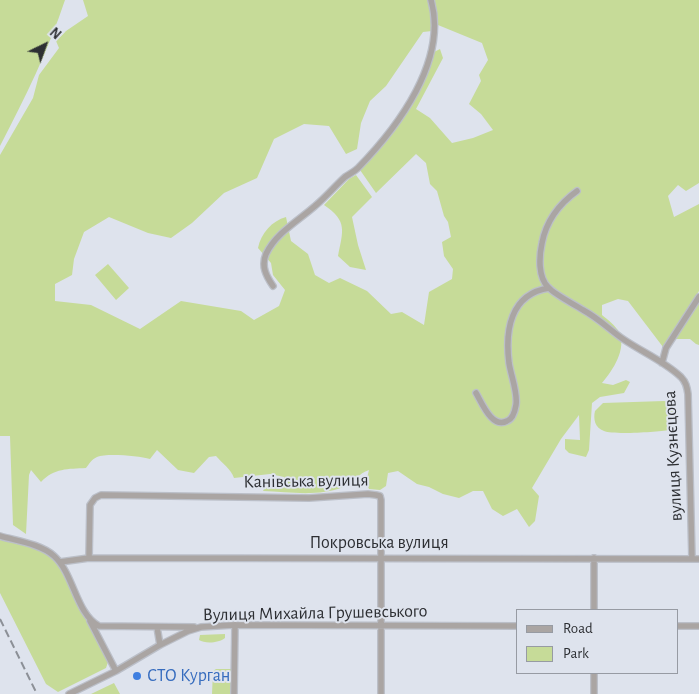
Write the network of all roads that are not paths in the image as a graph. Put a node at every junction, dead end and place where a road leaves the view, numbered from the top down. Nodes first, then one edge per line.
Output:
1 (431, 0) edge
2 (577, 191) dead end
3 (273, 286) dead end
4 (549, 288) junction
5 (699, 297) edge
6 (662, 362) junction
7 (476, 393) dead end
8 (0, 536) edge
9 (89, 558) junction
10 (594, 558) junction
11 (380, 559) junction
12 (696, 559) edge
13 (60, 562) junction
14 (594, 609) edge
15 (89, 619) junction
16 (235, 625) junction
17 (380, 626) junction
18 (516, 626) edge
19 (679, 626) edge
20 (699, 626) edge
21 (201, 627) junction
22 (157, 628) junction
23 (160, 645) junction
24 (116, 671) junction
25 (594, 674) edge
26 (69, 694) edge
27 (234, 694) edge
28 (381, 694) edge
29 (594, 694) edge

1 - 3 street
2 - 4 street
4 - 6 street, вулиця Кузнєцова
4 - 7 street
5 - 6 street
6 - 12 street, вулиця Кузнєцова
8 - 13 street
9 - 11 street, Покровська вулиця
9 - 11 street, Канівська вулиця
9 - 13 street, Покровська вулиця
10 - 11 street, Покровська вулиця
10 - 12 street, Покровська вулиця
10 - 14 street
11 - 17 street, Канівська вулиця
13 - 15 street
15 - 22 street
15 - 24 street
16 - 17 street, Вулиця Михайла Грушевського
16 - 21 street, Вулиця Михайла Грушевського
16 - 27 street
17 - 18 street, Вулиця Михайла Грушевського
17 - 28 street, Канівська вулиця
19 - 20 street
21 - 22 street
21 - 23 street, Вулиця Михайла Грушевського
22 - 23 street
23 - 24 street, Вулиця Михайла Грушевського
24 - 26 street, Вулиця Михайла Грушевського
25 - 29 street

